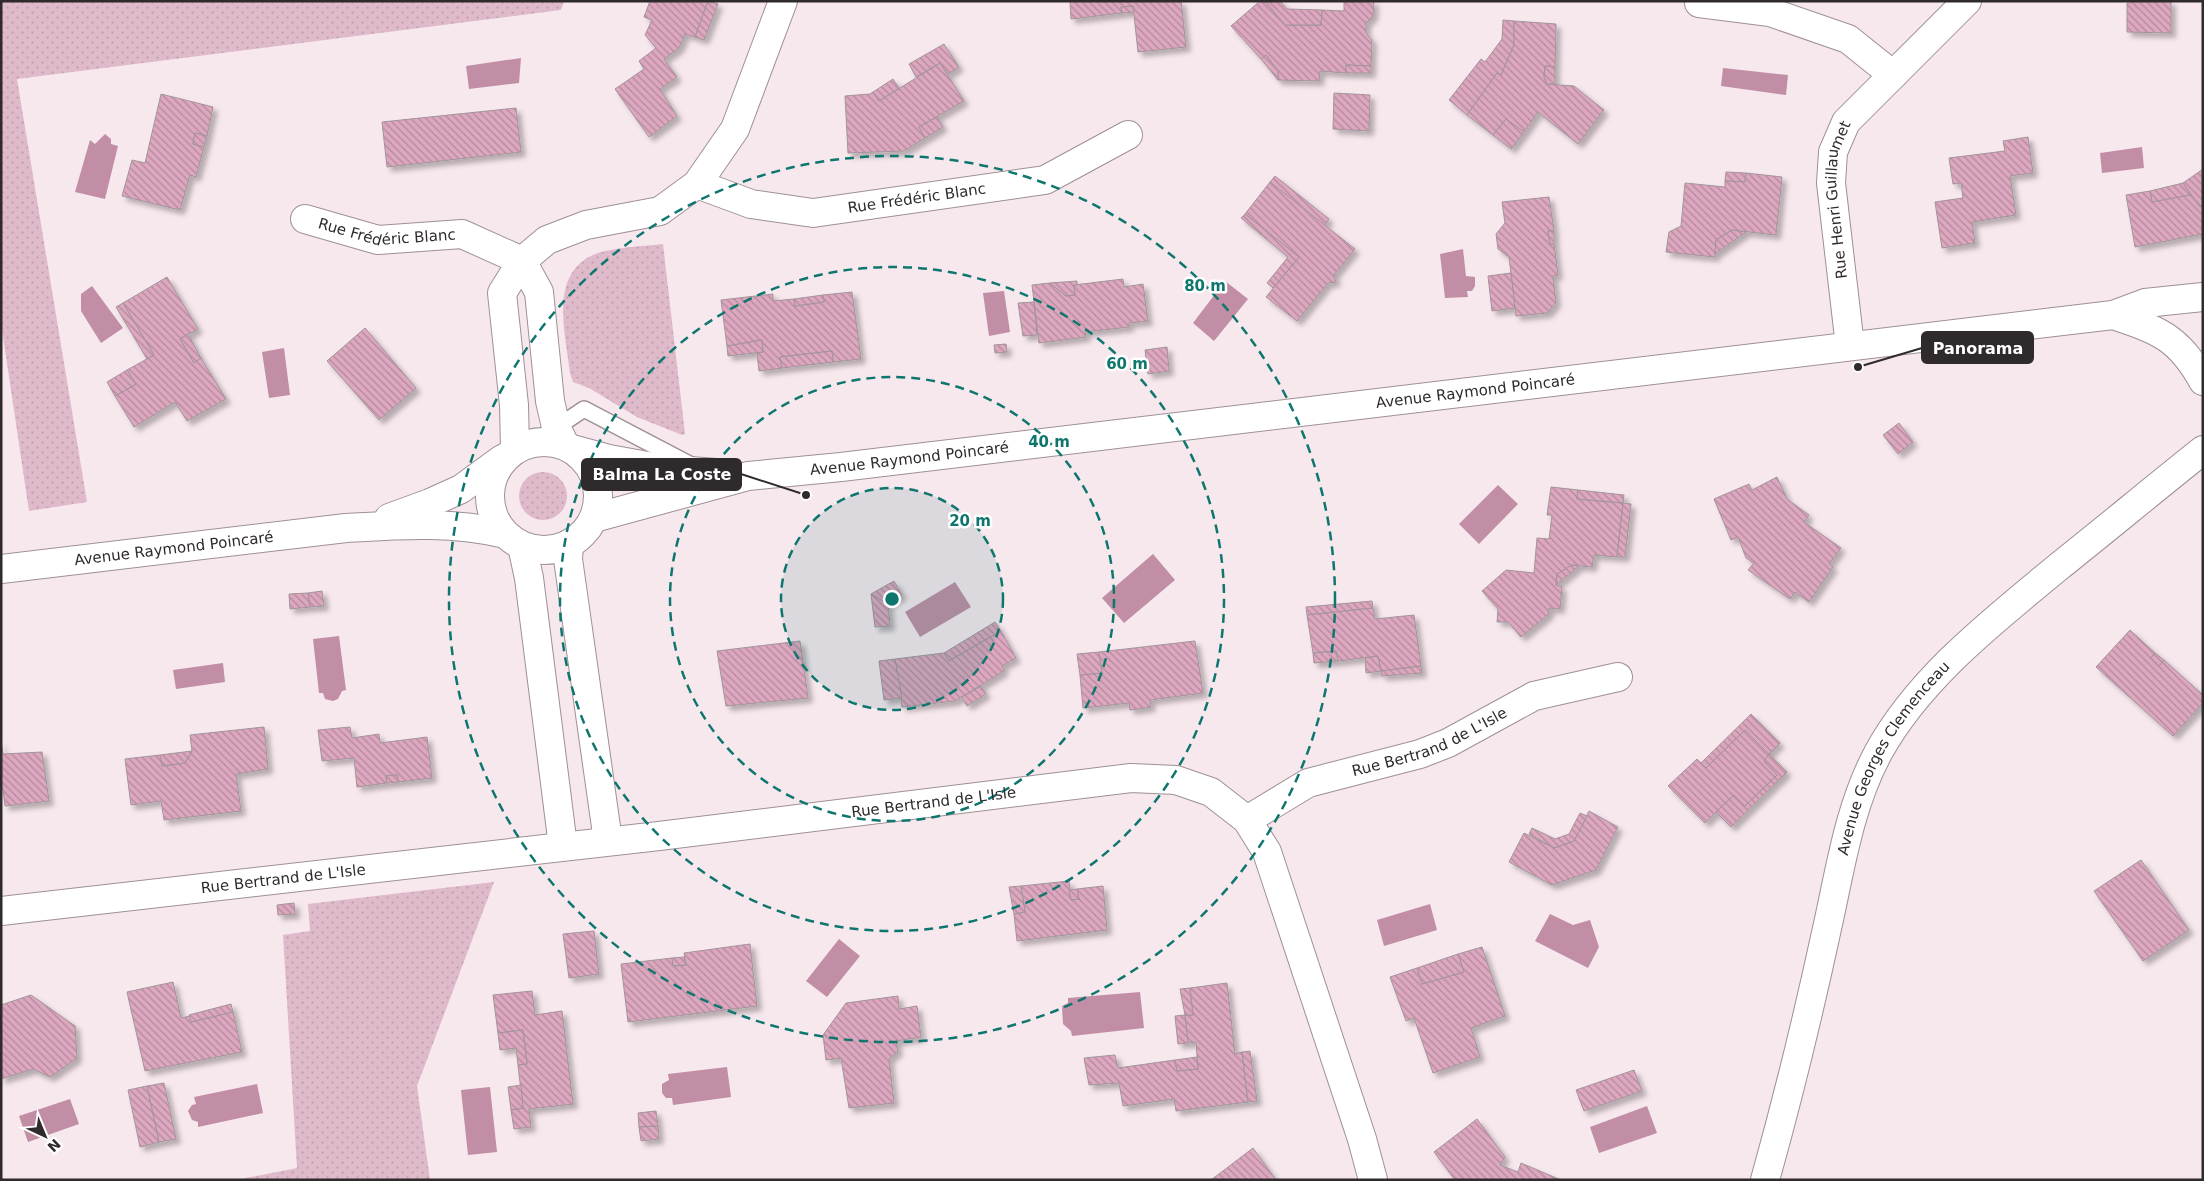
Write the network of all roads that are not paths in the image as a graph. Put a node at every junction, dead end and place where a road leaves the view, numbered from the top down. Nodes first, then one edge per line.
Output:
1 (783, 1) edge
2 (1967, 1) edge
3 (1699, 3) dead end
4 (1893, 75) junction
5 (1128, 135) dead end
6 (697, 184) junction
7 (305, 219) dead end
8 (522, 261) junction
9 (2201, 299) edge
10 (2113, 315) junction
11 (1850, 346) junction
12 (2203, 382) edge
13 (541, 445) junction
14 (2203, 450) edge
15 (706, 472) junction
16 (748, 476) junction
17 (594, 518) junction
18 (346, 528) junction
19 (513, 540) junction
20 (569, 544) junction
21 (1, 569) edge
22 (1618, 677) dead end
23 (1247, 820) junction
24 (608, 841) junction
25 (563, 846) junction
26 (1, 910) edge
27 (1373, 1180) edge
28 (1765, 1180) edge

1 - 6 street
2 - 4 street, Rue Henri Guillaumet
3 - 4 street
4 - 11 street, Rue Henri Guillaumet
5 - 6 street, Rue Frédéric Blanc
6 - 8 street
7 - 8 street, Rue Frédéric Blanc
8 - 13 street
8 - 13 street
9 - 10 street, Avenue Raymond Poincaré
10 - 11 street, Avenue Raymond Poincaré
10 - 12 street
11 - 16 street, Avenue Raymond Poincaré
13 - 15 street, Avenue Raymond Poincaré
13 - 15 lane, Avenue Raymond Poincaré
13 - 17 street
13 - 18 street, Avenue Raymond Poincaré
13 - 19 street
14 - 28 street, Avenue Georges Clemenceau
15 - 16 street, Avenue Raymond Poincaré
16 - 17 street, Avenue Raymond Poincaré
17 - 20 street
18 - 19 street, Avenue Raymond Poincaré
18 - 21 street, Avenue Raymond Poincaré
19 - 20 street
19 - 25 street
20 - 24 street
22 - 23 street, Rue Bertrand de L'Isle
23 - 24 street, Rue Bertrand de L'Isle
23 - 27 street, Rue Bertrand de L'Isle
24 - 25 street, Rue Bertrand de L'Isle
25 - 26 street, Rue Bertrand de L'Isle

